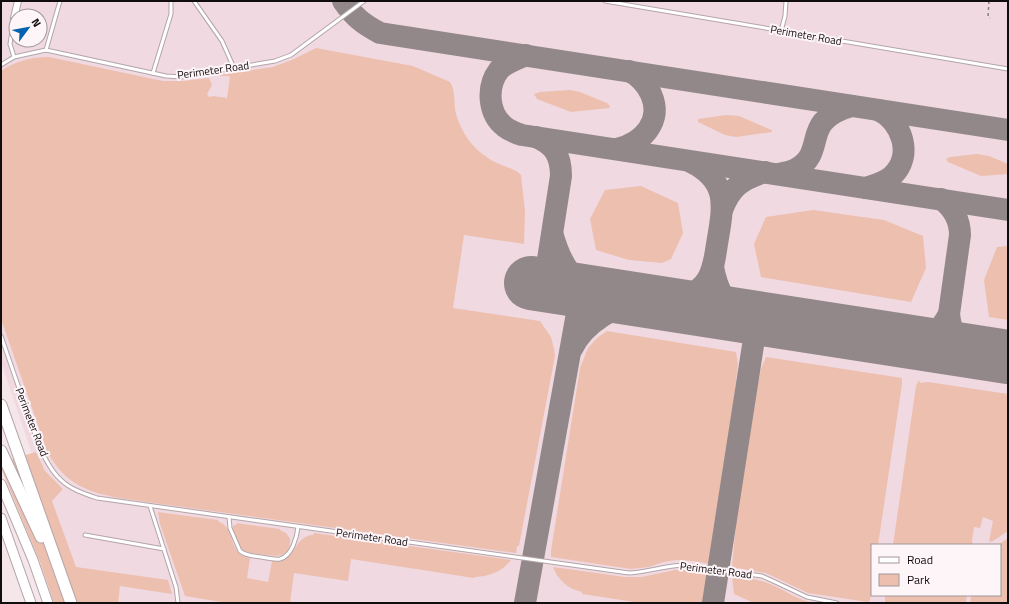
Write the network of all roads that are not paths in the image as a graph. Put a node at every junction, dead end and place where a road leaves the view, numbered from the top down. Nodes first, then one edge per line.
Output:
1 (60, 1) edge
2 (171, 1) edge
3 (194, 1) edge
4 (364, 1) edge
5 (605, 1) edge
6 (786, 1) edge
7 (781, 31) junction
8 (11, 48) edge
9 (46, 50) junction
10 (14, 57) junction
11 (1, 65) edge
12 (234, 68) junction
13 (1008, 69) edge
14 (153, 73) junction
15 (1, 336) edge
16 (1, 405) edge
17 (1, 451) edge
18 (1, 484) edge
19 (150, 506) junction
20 (229, 517) junction
21 (1, 518) edge
22 (298, 527) junction
23 (85, 535) dead end
24 (164, 549) junction
25 (64, 582) junction
26 (31, 603) edge
27 (48, 603) edge
28 (71, 603) edge
29 (178, 603) edge
30 (837, 603) edge

1 - 9 lane
2 - 14 lane
3 - 12 lane
4 - 12 lane, Perimeter Road
5 - 7 lane, Perimeter Road
6 - 7 lane
7 - 13 lane, Perimeter Road
8 - 10 lane
9 - 10 lane, Perimeter Road
9 - 14 lane, Perimeter Road
10 - 11 lane, Perimeter Road
12 - 14 lane, Perimeter Road
15 - 19 lane, Perimeter Road
16 - 25 highway
17 - 25 highway
18 - 27 main road
19 - 20 lane, Perimeter Road
19 - 24 lane
20 - 22 lane, Perimeter Road
20 - 22 lane
21 - 26 main road
22 - 30 lane, Perimeter Road
23 - 24 lane
24 - 29 lane
25 - 28 highway

